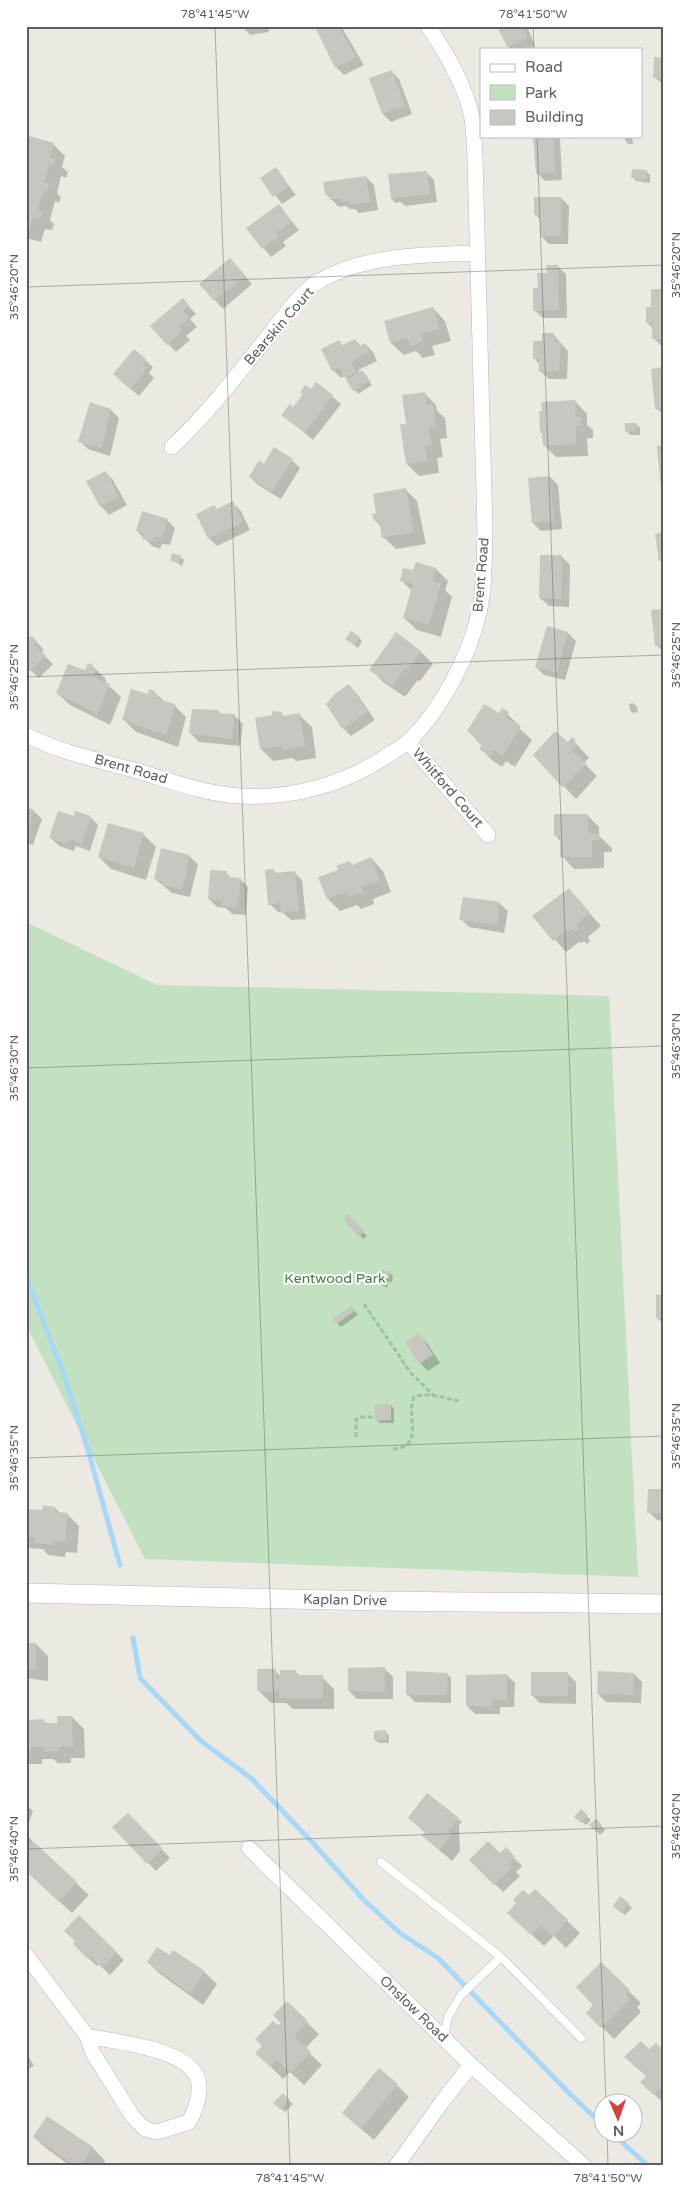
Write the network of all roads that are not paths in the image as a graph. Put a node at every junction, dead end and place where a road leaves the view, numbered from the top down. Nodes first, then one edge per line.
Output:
1 (428, 26) edge
2 (477, 253) junction
3 (172, 447) dead end
4 (26, 736) edge
5 (408, 742) junction
6 (488, 835) dead end
7 (26, 1593) edge
8 (664, 1604) edge
9 (249, 1848) dead end
10 (381, 1862) dead end
11 (26, 1955) edge
12 (501, 1957) junction
13 (87, 2036) junction
14 (444, 2038) junction
15 (581, 2038) dead end
16 (472, 2065) junction
17 (398, 2165) edge
18 (583, 2165) edge

1 - 2 street, Brent Road
2 - 3 street, Bearskin Court
2 - 5 street, Brent Road
4 - 5 street, Brent Road
5 - 6 street, Whitford Court
7 - 8 street, Kaplan Drive
9 - 14 street, Onslow Road
10 - 12 lane
11 - 13 street
12 - 14 lane
12 - 15 lane
13 - 13 street
14 - 16 street, Onslow Road
16 - 17 street
16 - 18 street, Onslow Road

